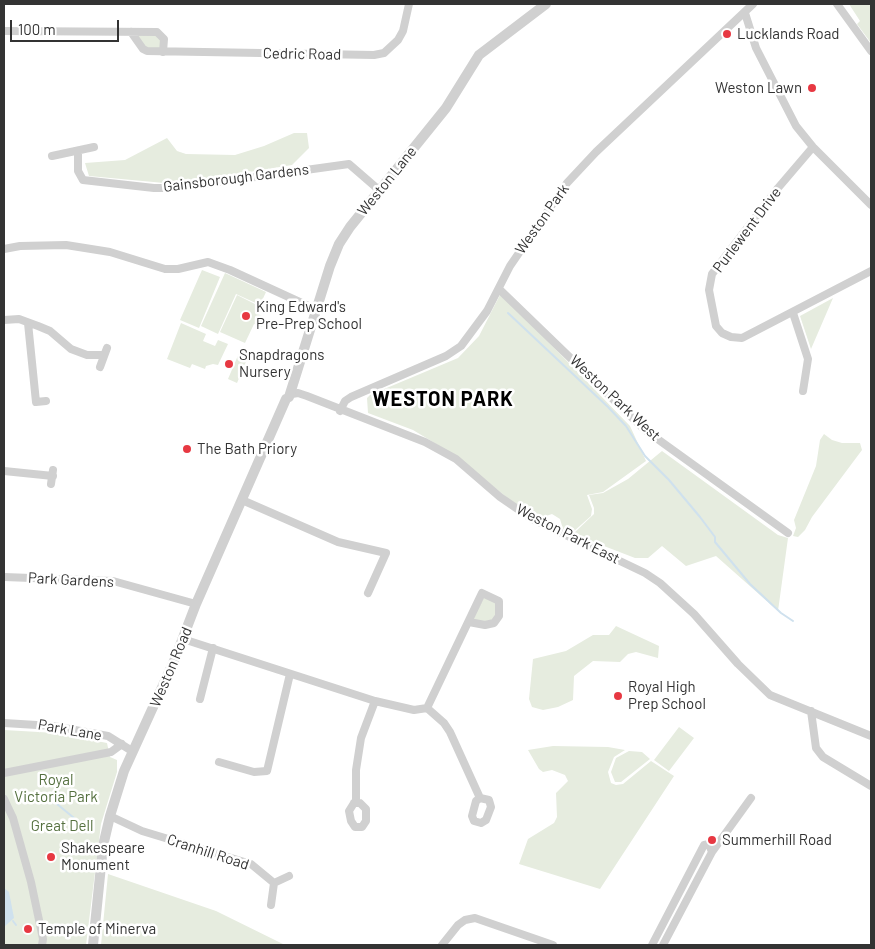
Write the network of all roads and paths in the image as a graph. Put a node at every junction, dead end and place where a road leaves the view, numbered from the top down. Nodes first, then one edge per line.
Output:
1 (409, 4) edge
2 (546, 4) edge
3 (753, 4) edge
4 (837, 4) edge
5 (744, 13) junction
6 (4, 32) edge
7 (131, 32) junction
8 (871, 51) edge
9 (163, 52) junction
10 (94, 147) dead end
11 (813, 147) junction
12 (78, 152) junction
13 (52, 156) dead end
14 (379, 190) junction
15 (871, 204) edge
16 (4, 249) edge
17 (871, 271) edge
18 (499, 288) junction
19 (317, 310) junction
20 (793, 313) junction
21 (4, 320) edge
22 (28, 323) junction
23 (100, 367) dead end
24 (803, 391) dead end
25 (287, 398) junction
26 (46, 401) dead end
27 (340, 410) junction
28 (4, 471) edge
29 (52, 477) dead end
30 (242, 500) junction
31 (788, 533) dead end
32 (4, 577) edge
33 (368, 593) dead end
34 (196, 604) junction
35 (469, 622) junction
36 (183, 639) junction
37 (213, 648) junction
38 (290, 674) junction
39 (200, 699) dead end
40 (374, 702) junction
41 (427, 708) junction
42 (812, 711) junction
43 (4, 723) edge
44 (871, 736) edge
45 (122, 744) junction
46 (132, 751) junction
47 (219, 762) dead end
48 (4, 773) edge
49 (871, 786) edge
50 (480, 798) dead end
51 (751, 798) dead end
52 (4, 799) edge
53 (356, 803) dead end
54 (110, 816) junction
55 (712, 852) junction
56 (289, 876) dead end
57 (274, 883) junction
58 (271, 905) dead end
59 (42, 945) edge
60 (93, 945) edge
61 (442, 945) edge
62 (553, 945) edge
63 (652, 945) edge
64 (663, 945) edge

1 - 9 street, Cedric Road
2 - 14 street, Weston Lane
3 - 5 street, Weston Park
4 - 8 street
5 - 11 street
5 - 18 street, Weston Park
6 - 7 street
7 - 9 street, Cedric Road
7 - 9 street
10 - 12 street
11 - 15 street
11 - 20 street, Purlewent Drive
12 - 13 street
12 - 14 street, Gainsborough Gardens
14 - 19 street, Weston Lane
16 - 19 street
17 - 20 street, Purlewent Drive
18 - 27 street, Weston Park
18 - 31 street, Weston Park West
19 - 25 street, Weston Lane
20 - 24 street
21 - 22 street
22 - 23 street
22 - 26 street
25 - 27 street, Weston Park East
25 - 30 street, Weston Road
27 - 42 street, Weston Park East
28 - 29 street
30 - 33 street
30 - 34 street, Weston Road
32 - 34 street, Park Gardens
34 - 36 street, Weston Road
35 - 35 street
35 - 41 street
36 - 37 street
36 - 46 street, Weston Road
37 - 38 street
37 - 39 street
38 - 40 street
38 - 47 street
40 - 41 street
40 - 53 street
41 - 50 street
42 - 44 street
42 - 49 street
43 - 45 street, Park Lane
45 - 46 street, Park Lane
45 - 48 street
46 - 54 street, Weston Road
51 - 55 street
52 - 59 street
54 - 57 street, Cranhill Road
54 - 60 street, Weston Road
55 - 63 street
55 - 64 street
56 - 57 street
57 - 58 street
61 - 62 street

